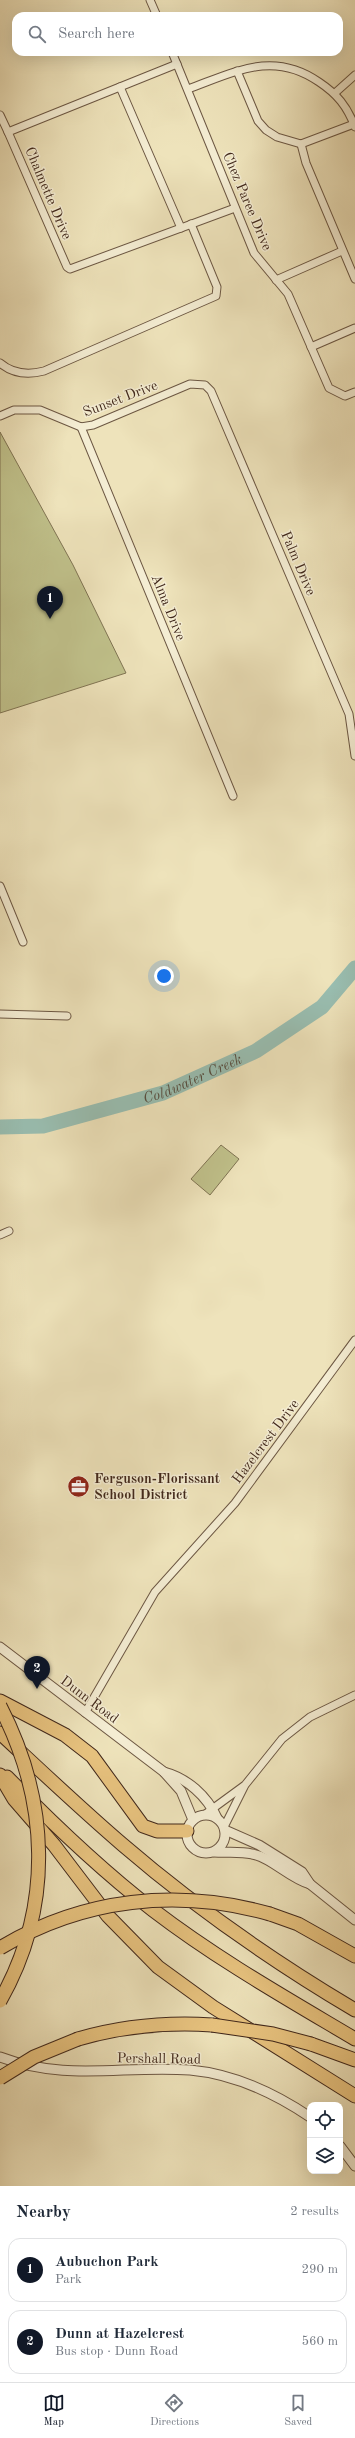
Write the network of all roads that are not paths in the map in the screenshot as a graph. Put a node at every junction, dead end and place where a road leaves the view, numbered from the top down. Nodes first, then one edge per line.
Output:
1 (150, 0) edge
2 (155, 12) edge
3 (174, 56) edge
4 (177, 64) junction
5 (237, 71) junction
6 (355, 75) edge
7 (120, 87) junction
8 (188, 89) junction
9 (335, 93) junction
10 (0, 115) edge
11 (355, 125) edge
12 (8, 132) junction
13 (301, 144) junction
14 (235, 208) junction
15 (191, 224) junction
16 (181, 228) junction
17 (342, 251) junction
18 (355, 279) edge
19 (276, 280) junction
20 (355, 328) edge
21 (311, 347) junction
22 (0, 363) edge
23 (205, 386) joint
24 (355, 392) edge
25 (0, 416) edge
26 (81, 427) junction
27 (355, 756) edge
28 (233, 796) dead end
29 (0, 886) edge
30 (23, 942) dead end
31 (0, 1014) edge
32 (67, 1016) dead end
33 (9, 1231) dead end
34 (0, 1235) edge
35 (355, 1340) edge
36 (0, 1647) edge
37 (355, 1695) edge
38 (0, 1701) edge
39 (0, 1706) edge
40 (85, 1713) junction
41 (0, 1733) edge
42 (0, 1770) edge
43 (164, 1772) junction
44 (0, 1774) edge
45 (245, 1786) junction
46 (213, 1809) junction
47 (204, 1815) junction
48 (216, 1818) junction
49 (190, 1825) junction
50 (224, 1828) junction
51 (214, 1852) junction
52 (310, 1884) junction
53 (355, 1920) edge
54 (0, 1948) edge
55 (355, 1956) edge
56 (0, 2001) edge
57 (355, 2010) edge
58 (355, 2039) edge
59 (0, 2057) edge
60 (355, 2060) edge
61 (0, 2078) edge
62 (355, 2096) edge
63 (307, 2115) edge
64 (343, 2150) edge
65 (355, 2166) edge

1 - 2 street
3 - 4 street, Chez Paree Drive
4 - 7 street
4 - 8 street, Chez Paree Drive
5 - 8 street
5 - 9 street
5 - 13 street
6 - 9 street
7 - 12 street
7 - 16 street
8 - 14 street, Chez Paree Drive
9 - 11 street
10 - 12 street
11 - 13 street
12 - 16 street, Chalmette Drive
13 - 17 street
14 - 15 street, Chalmette Drive
14 - 19 street, Chez Paree Drive
15 - 16 street, Chalmette Drive
15 - 22 street
17 - 18 street
17 - 19 street
19 - 21 street, Chez Paree Drive
20 - 21 street
21 - 24 street, Chez Paree Drive
23 - 26 street, Sunset Drive
23 - 27 street, Palm Drive
25 - 26 street, Sunset Drive
26 - 28 street, Alma Drive
29 - 30 street
31 - 32 street
33 - 34 street
35 - 40 street, Hazelcrest Drive
36 - 40 street, Dunn Road
37 - 45 street
38 - 49 highway
39 - 56 highway, bridge
40 - 43 street, Dunn Road
41 - 57 highway
42 - 58 highway
43 - 46 street, Dunn Road
43 - 49 street, Dunn Road
44 - 62 highway
45 - 46 street
45 - 50 street
46 - 47 street
46 - 48 street, Dunn Road
47 - 48 street
47 - 49 street
48 - 50 street
49 - 51 street
50 - 51 street
50 - 52 street
51 - 52 street
52 - 53 street
54 - 55 highway, bridge
59 - 63 street, Pershall Road
60 - 61 highway, bridge
64 - 65 street

